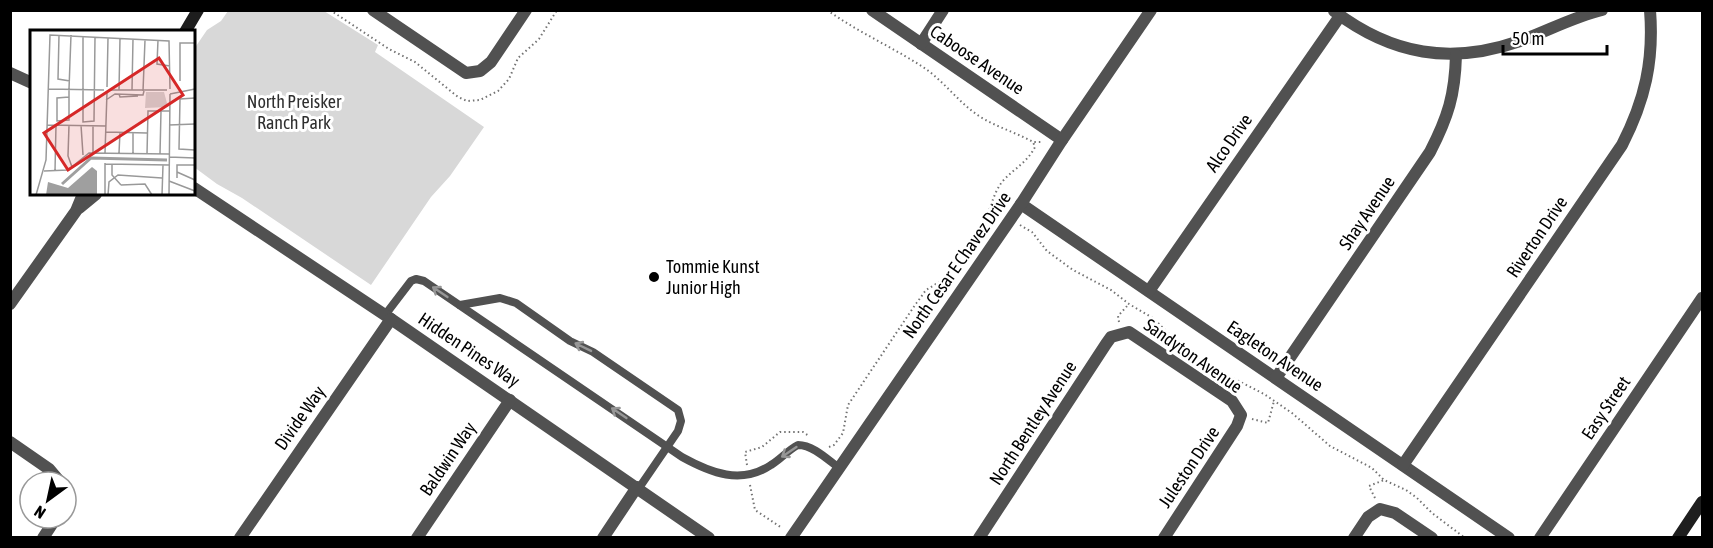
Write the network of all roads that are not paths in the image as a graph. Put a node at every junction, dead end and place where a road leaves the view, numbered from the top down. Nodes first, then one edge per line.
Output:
1 (198, 10) edge
2 (373, 10) edge
3 (526, 10) edge
4 (872, 10) edge
5 (943, 10) edge
6 (1150, 10) edge
7 (1602, 10) edge
8 (1650, 10) edge
9 (1336, 13) edge
10 (185, 30) edge
11 (921, 44) junction
12 (1456, 55) junction
13 (10, 73) edge
14 (30, 82) edge
15 (1062, 140) junction
16 (195, 181) edge
17 (195, 189) edge
18 (83, 195) edge
19 (95, 195) edge
20 (207, 195) junction
21 (1021, 204) junction
22 (75, 211) junction
23 (1149, 291) junction
24 (1702, 298) edge
25 (10, 304) edge
26 (460, 305) junction
27 (388, 317) junction
28 (1122, 333) joint
29 (1276, 378) junction
30 (510, 400) junction
31 (1241, 415) joint
32 (10, 442) edge
33 (667, 447) junction
34 (1403, 465) junction
35 (839, 468) junction
36 (50, 470) edge
37 (638, 488) junction
38 (1702, 502) edge
39 (787, 533) edge
40 (240, 537) edge
41 (417, 537) edge
42 (603, 537) edge
43 (709, 537) edge
44 (979, 537) edge
45 (1164, 537) edge
46 (1354, 537) edge
47 (1432, 537) edge
48 (1509, 537) edge
49 (1540, 537) edge
50 (1678, 537) edge

1 - 10 street
2 - 3 street
4 - 11 street, Caboose Avenue
5 - 11 street
6 - 15 street, North Cesar E Chavez Drive
7 - 12 street
8 - 34 street, Riverton Drive
9 - 12 street
9 - 23 street, Alco Drive
11 - 15 street, Caboose Avenue
12 - 29 street, Shay Avenue
13 - 14 street
15 - 21 street, North Cesar E Chavez Drive
16 - 20 street, Hidden Pines Way
17 - 20 street, Hidden Pines Way
18 - 22 street
19 - 22 street
20 - 27 street, Hidden Pines Way
21 - 23 street, Eagleton Avenue
21 - 35 street, North Cesar E Chavez Drive
22 - 25 street
23 - 29 street, Eagleton Avenue
24 - 49 street, Easy Street
26 -> 27 lane
33 -> 26 lane
33 -> 26 lane
27 - 30 street, Hidden Pines Way
27 - 40 street, Divide Way
28 - 31 street, Sandyton Avenue
28 - 44 street, North Bentley Avenue
29 - 34 street, Eagleton Avenue
30 - 37 street, Hidden Pines Way
30 - 41 street, Baldwin Way
31 - 45 street, Juleston Drive
32 - 36 street
35 -> 33 lane
33 - 37 lane
34 - 48 street, Eagleton Avenue
35 - 39 street, North Cesar E Chavez Drive
37 - 42 street
37 - 43 street, Hidden Pines Way
38 - 50 street
46 - 47 street

